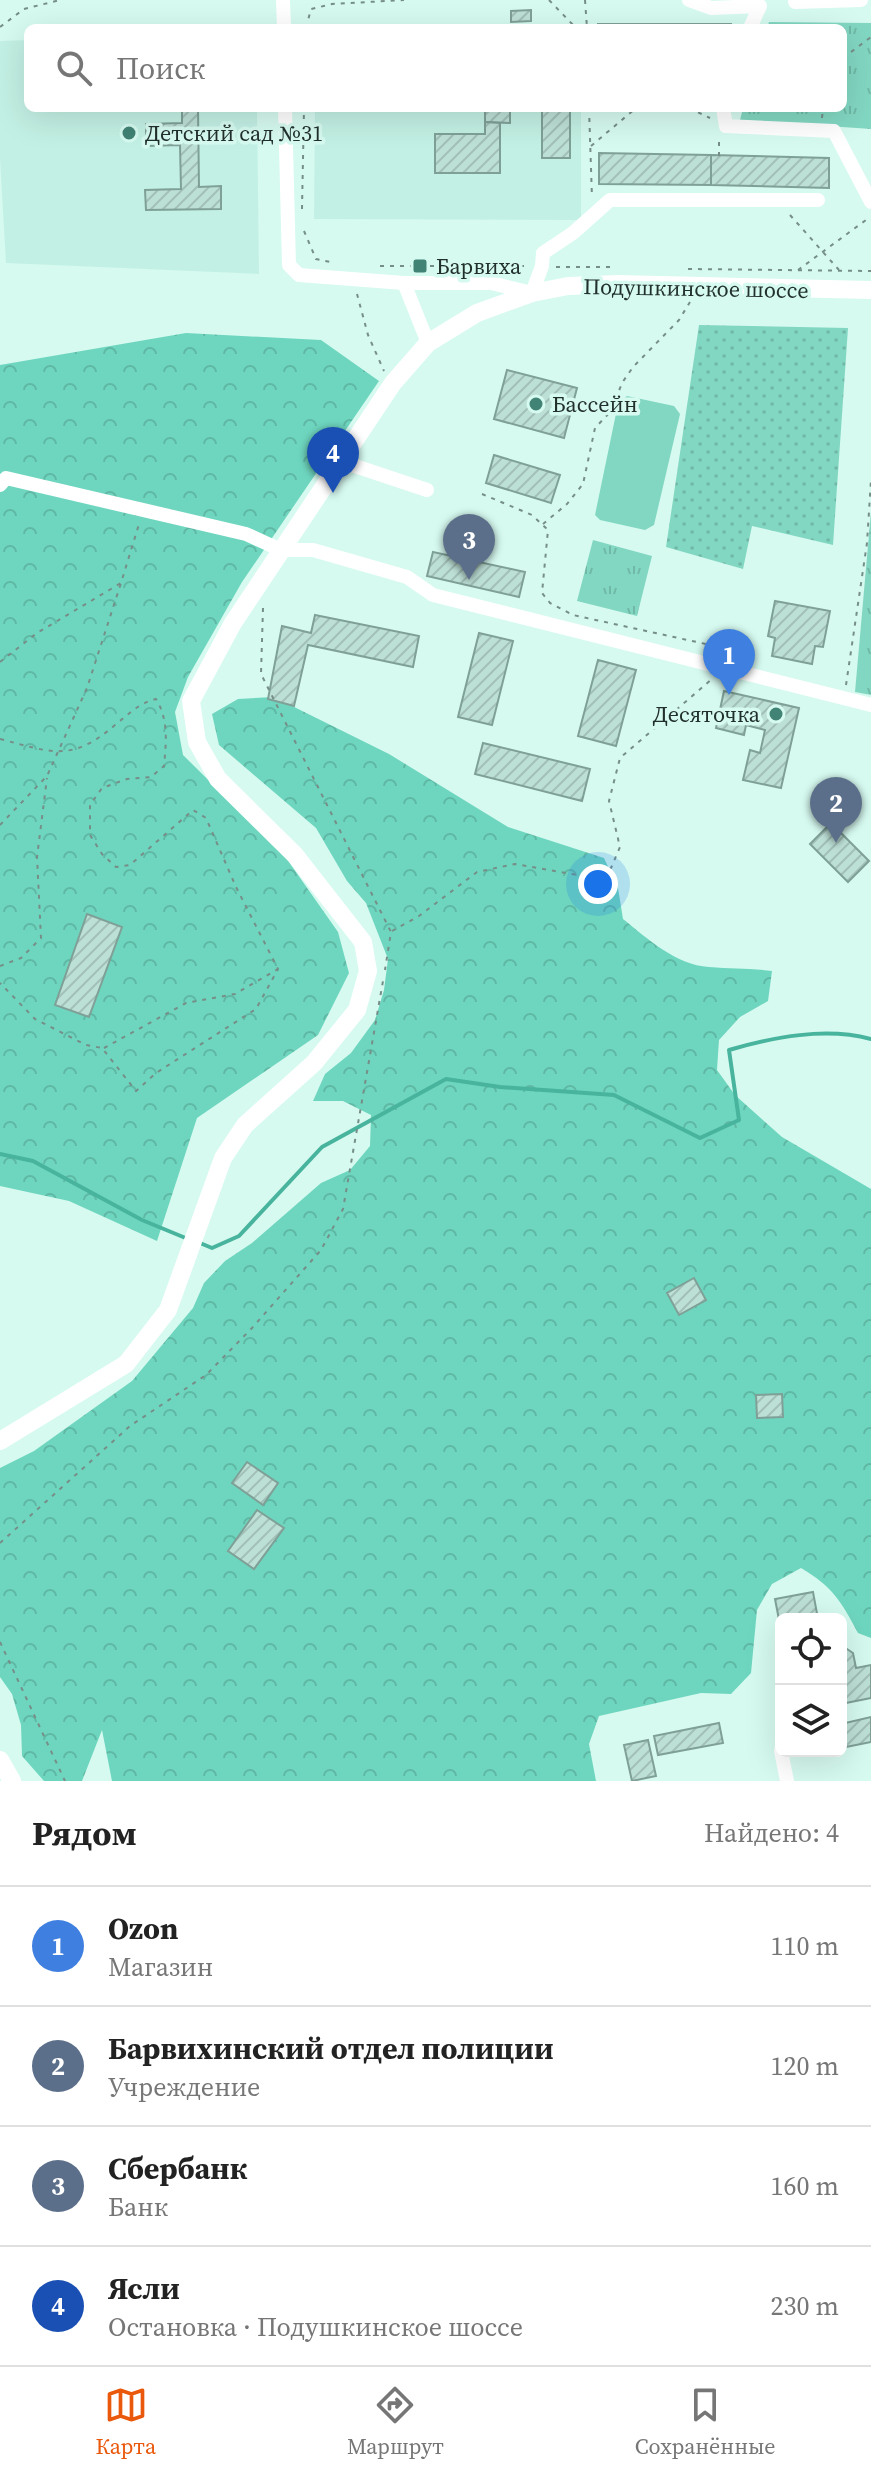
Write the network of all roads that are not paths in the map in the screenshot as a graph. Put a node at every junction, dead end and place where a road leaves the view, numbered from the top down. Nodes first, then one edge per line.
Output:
1 (283, 0) edge
2 (689, 0) edge
3 (861, 0) edge
4 (795, 2) dead end
5 (760, 3) edge
6 (284, 24) edge
7 (752, 24) edge
8 (285, 112) edge
9 (724, 112) edge
10 (818, 200) dead end
11 (871, 202) edge
12 (404, 283) junction
13 (871, 290) edge
14 (532, 293) junction
15 (428, 343) junction
16 (340, 461) junction
17 (2, 479) edge
18 (427, 490) dead end
19 (281, 550) junction
20 (871, 705) edge
21 (0, 1441) edge
22 (782, 1757) edge
23 (0, 1760) edge
24 (12, 1781) edge
25 (787, 1781) edge

1 - 6 street
2 - 5 street
3 - 4 street
5 - 7 street
8 - 12 street
9 - 11 street
10 - 14 street
12 - 14 street
12 - 15 street
13 - 14 main road, Подушкинское шоссе
14 - 15 main road, Подушкинское шоссе
15 - 16 main road, Подушкинское шоссе
16 - 18 street
16 - 19 main road, Подушкинское шоссе
17 - 19 street
19 - 20 street
19 - 21 main road, Подушкинское шоссе
22 - 25 street
23 - 24 main road

